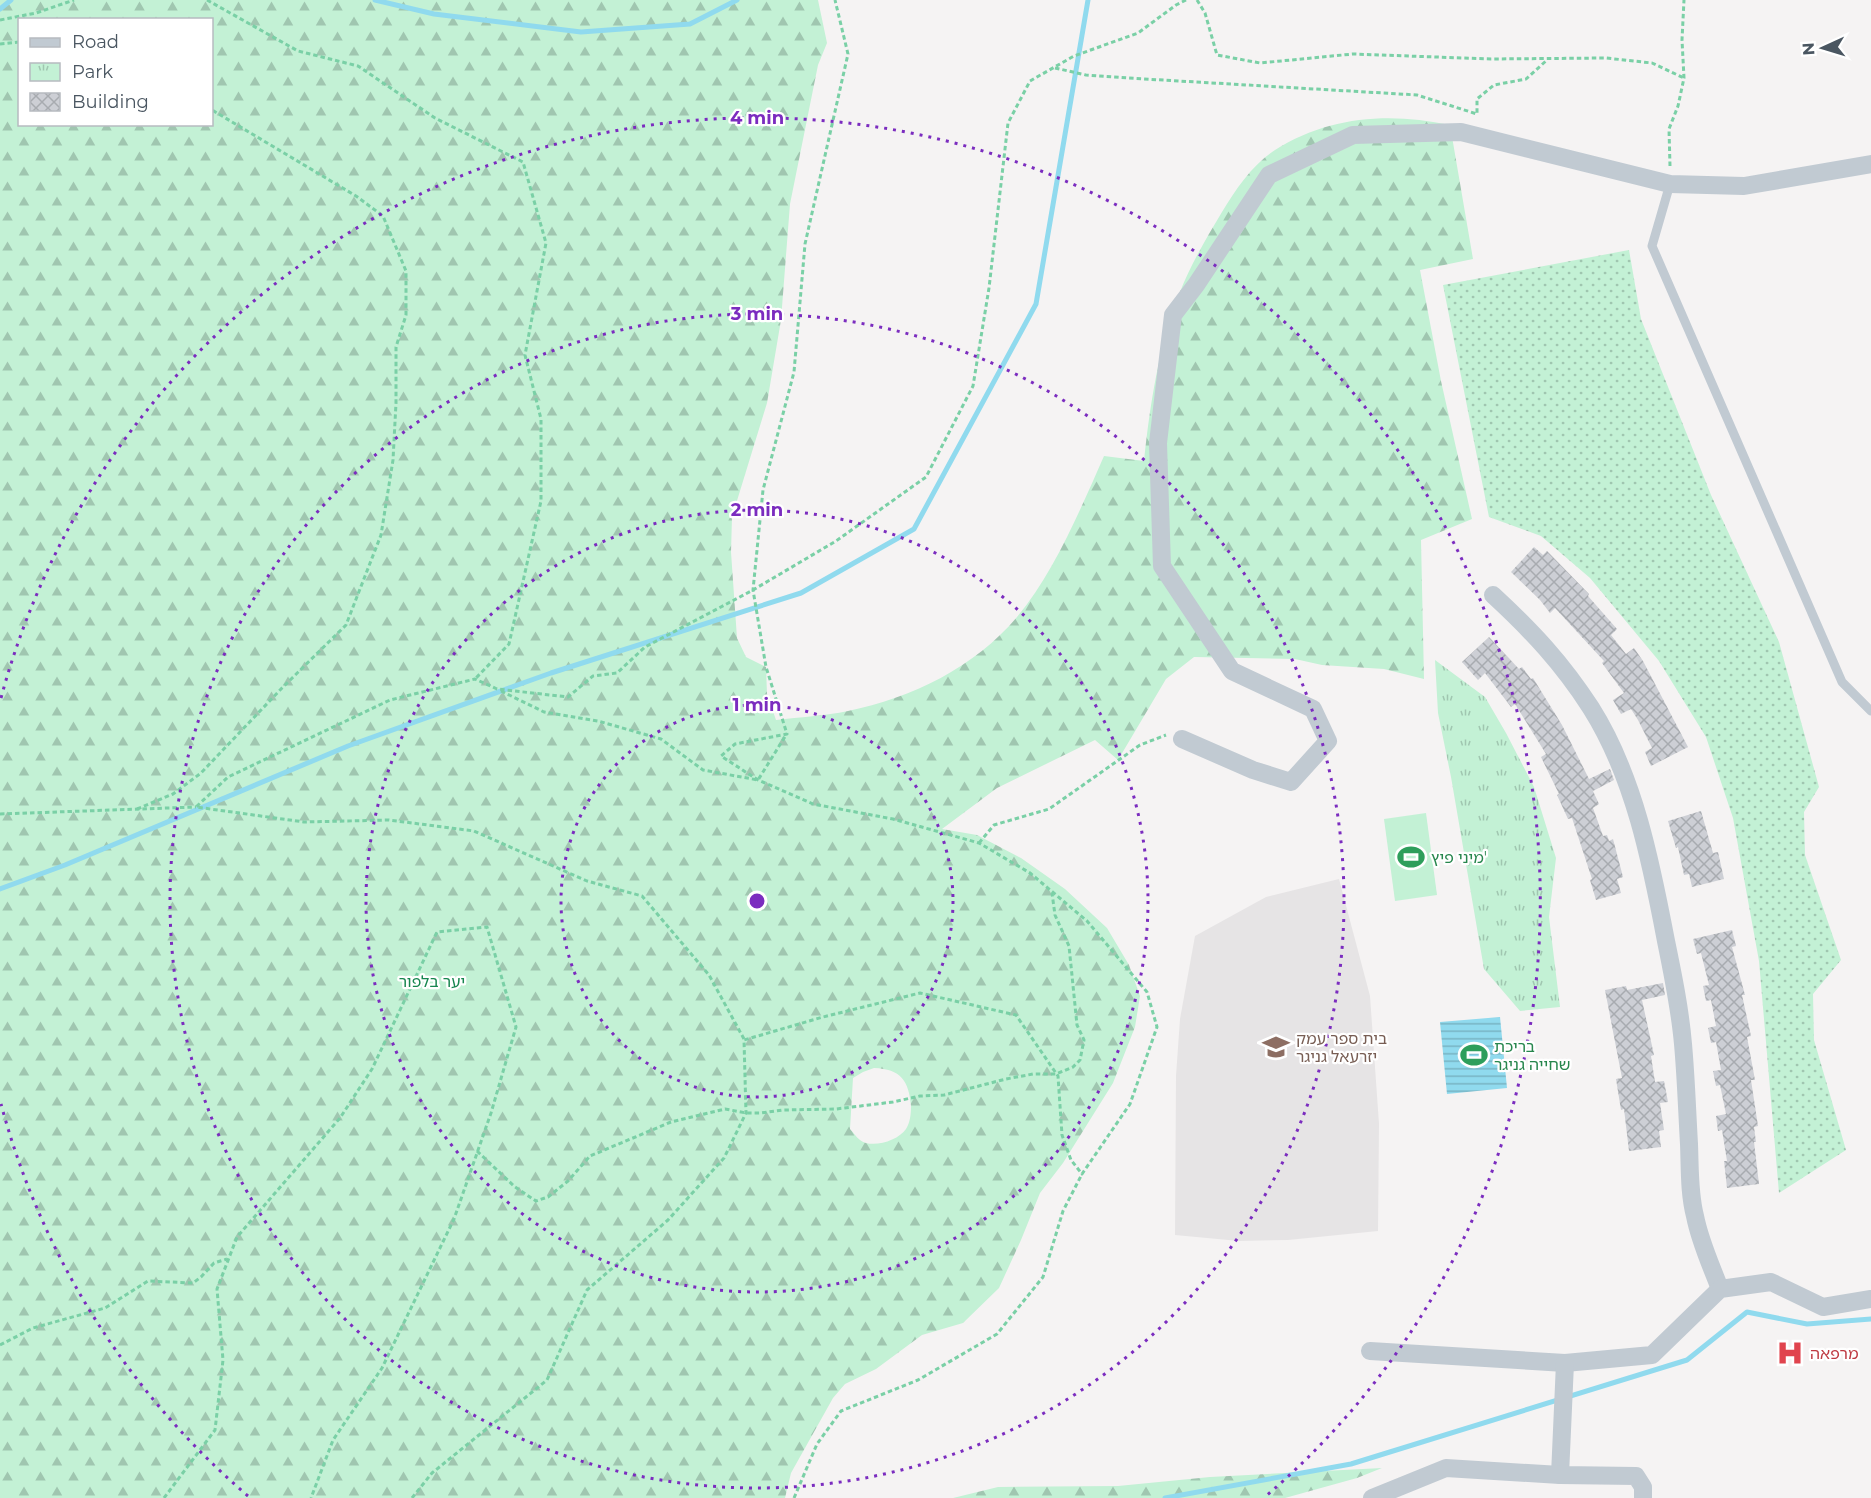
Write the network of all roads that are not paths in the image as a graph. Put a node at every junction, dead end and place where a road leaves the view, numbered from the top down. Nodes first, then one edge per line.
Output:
1 (1871, 164) edge
2 (1670, 184) junction
3 (1493, 595) dead end
4 (1871, 711) edge
5 (1182, 739) road end
6 (1720, 1289) junction
7 (1871, 1299) edge
8 (1370, 1351) dead end
9 (1565, 1363) junction
10 (1560, 1475) junction
11 (1372, 1498) edge
12 (1644, 1498) edge

1 - 2 street
2 - 4 lane
2 - 5 street
3 - 6 street
6 - 7 street
6 - 9 street
8 - 9 street
9 - 10 street
10 - 11 street
10 - 12 street

